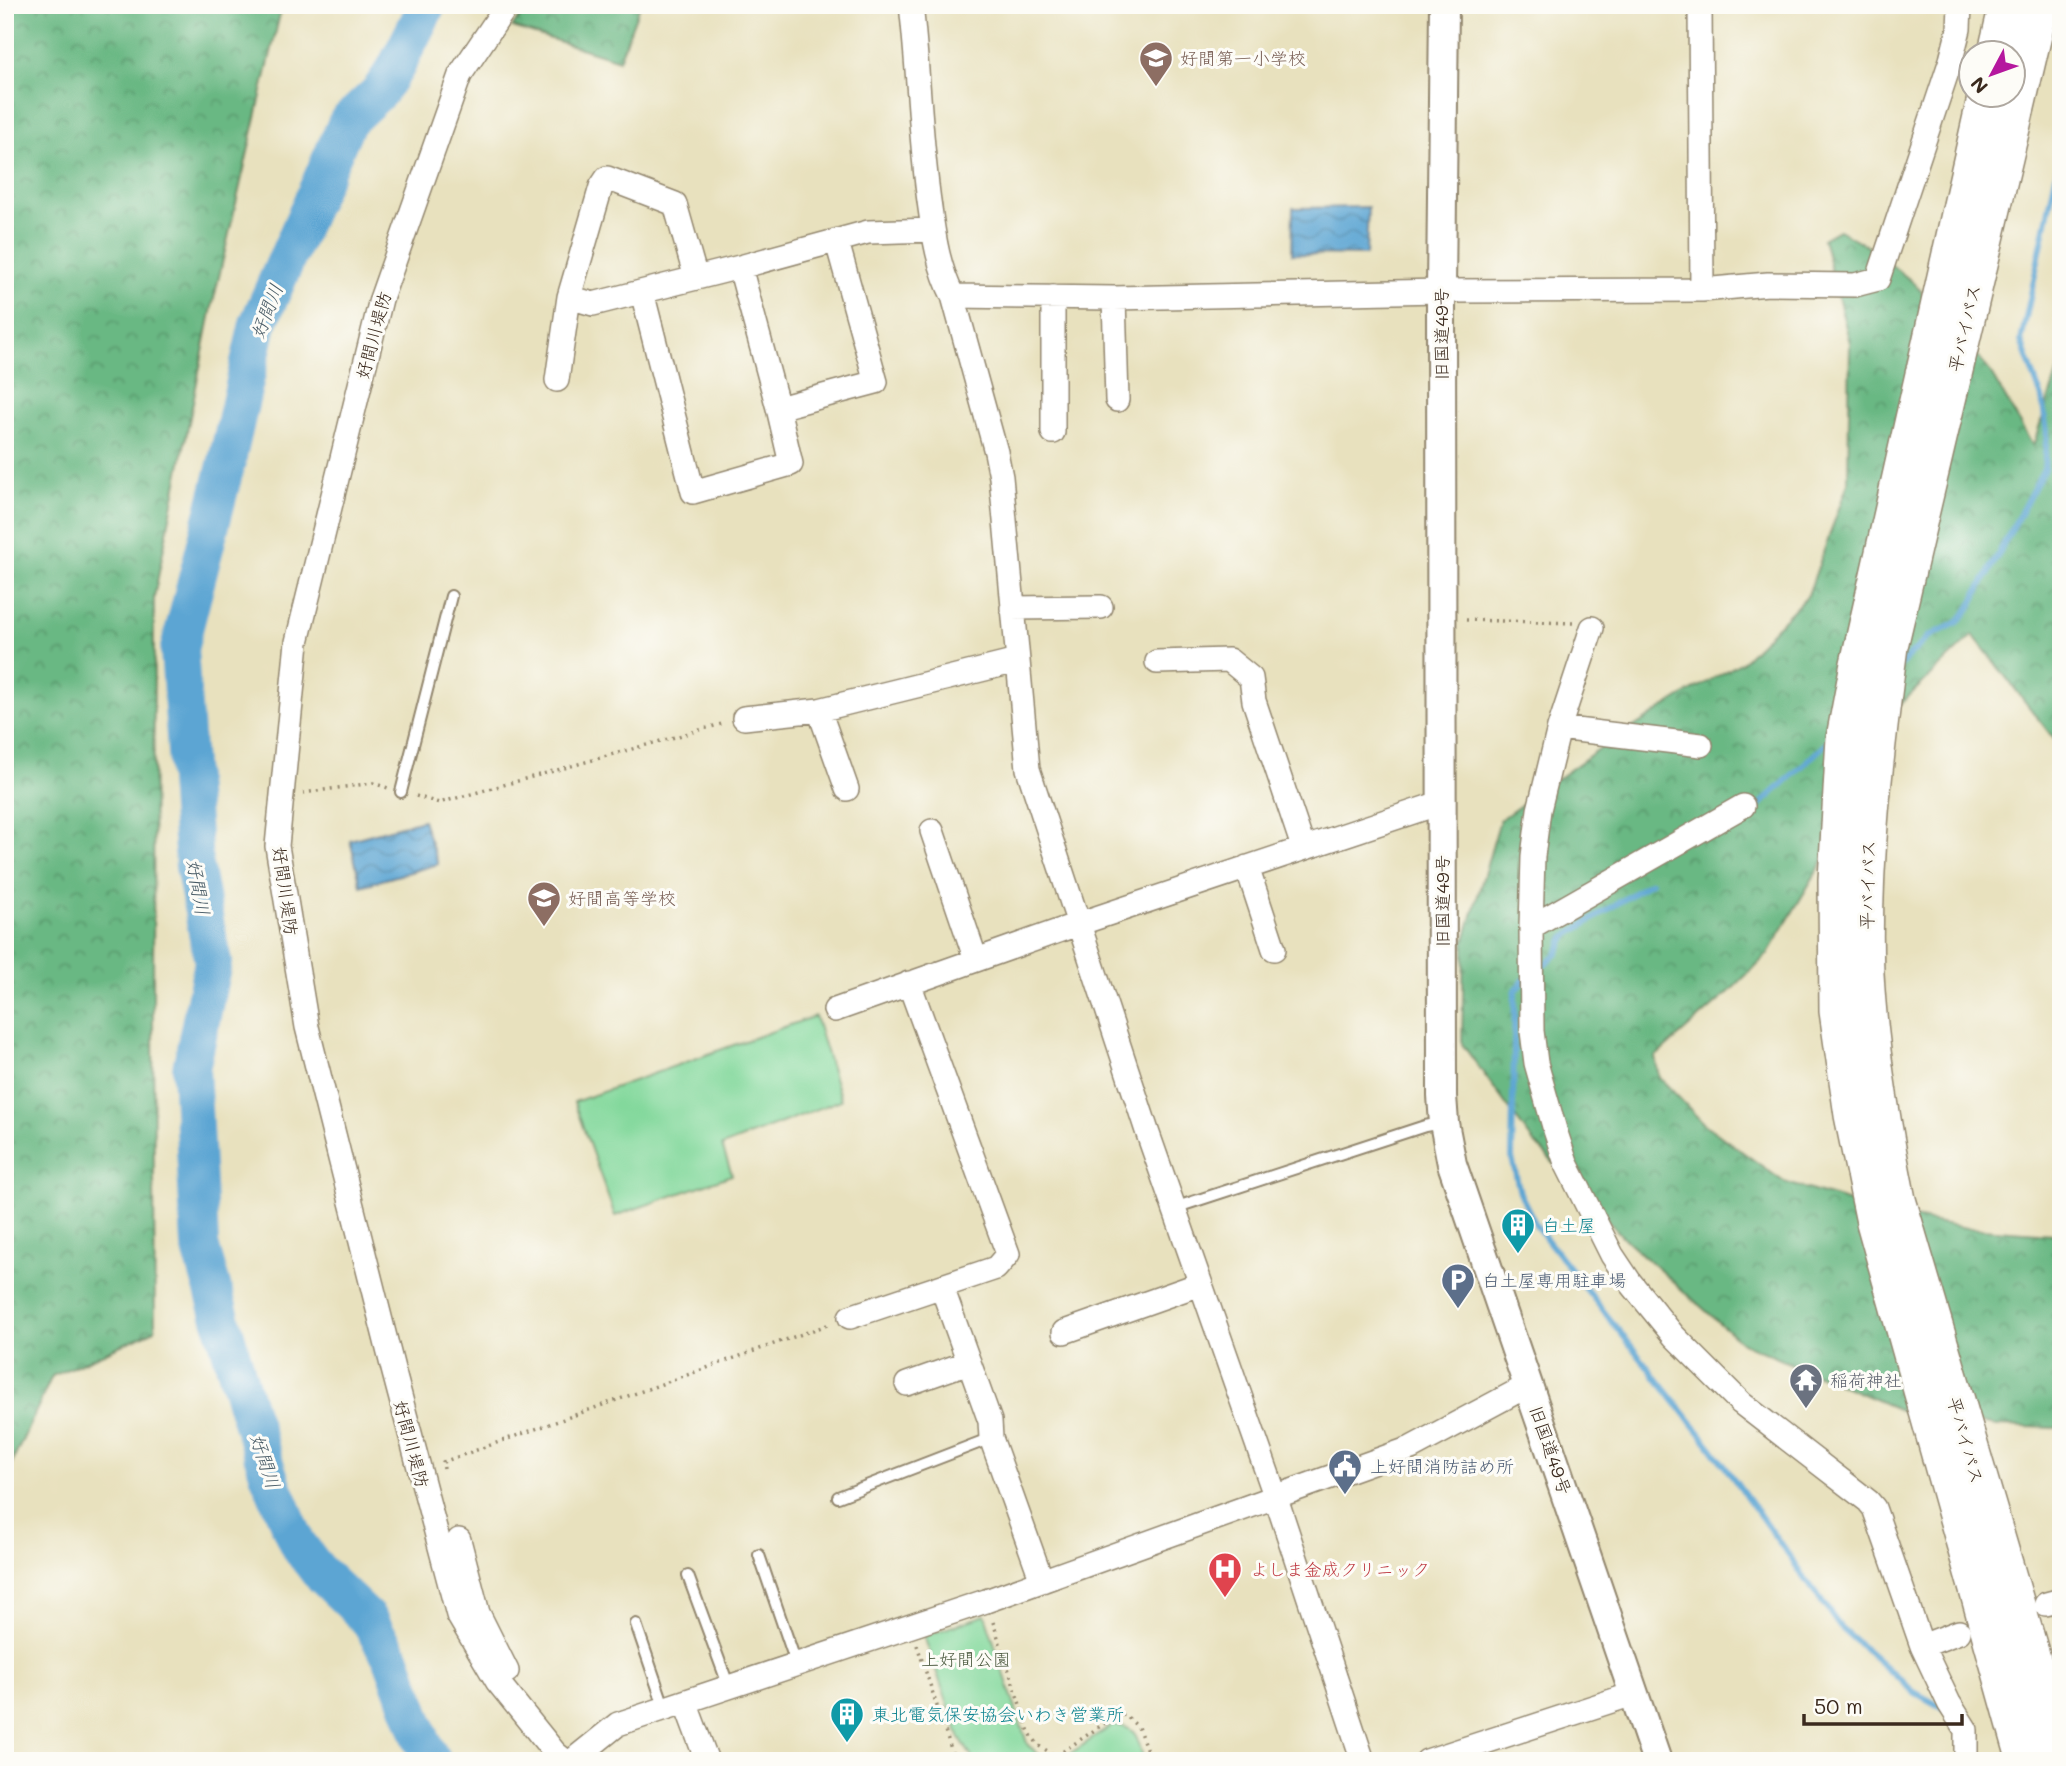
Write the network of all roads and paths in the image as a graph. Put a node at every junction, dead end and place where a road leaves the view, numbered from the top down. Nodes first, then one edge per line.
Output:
1 (508, 5) edge
2 (911, 5) edge
3 (1444, 5) edge
4 (1700, 5) edge
5 (1960, 5) edge
6 (2008, 5) edge
7 (2040, 5) edge
8 (2000, 38) edge
9 (1984, 108) edge
10 (933, 230) junction
11 (837, 242) junction
12 (740, 267) junction
13 (696, 278) junction
14 (1702, 290) junction
15 (1441, 291) junction
16 (642, 292) junction
17 (953, 296) junction
18 (569, 297) junction
19 (1053, 297) junction
20 (1114, 298) junction
21 (557, 380) dead end
22 (1118, 400) dead end
23 (778, 408) junction
24 (1053, 432) dead end
25 (451, 596) dead end
26 (1101, 607) dead end
27 (1012, 608) junction
28 (1442, 620) junction
29 (1592, 628) joint
30 (1157, 662) dead end
31 (1012, 663) junction
32 (1866, 704) junction
33 (819, 710) junction
34 (744, 718) joint
35 (1559, 728) junction
36 (1701, 745) dead end
37 (847, 789) dead end
38 (401, 792) junction
39 (282, 795) junction
40 (1443, 802) junction
41 (1744, 806) dead end
42 (932, 831) dead end
43 (1303, 848) junction
44 (1247, 867) junction
45 (1078, 924) junction
46 (1531, 927) junction
47 (1274, 948) dead end
48 (976, 960) junction
49 (909, 983) junction
50 (835, 1010) dead end
51 (1444, 1123) junction
52 (1174, 1208) junction
53 (1200, 1284) junction
54 (944, 1293) dead end
55 (850, 1317) joint
56 (1064, 1332) dead end
57 (969, 1362) junction
58 (907, 1384) dead end
59 (1529, 1385) junction
60 (991, 1438) junction
61 (445, 1475) dead end
62 (838, 1497) dead end
63 (1276, 1498) junction
64 (459, 1540) dead end
65 (759, 1555) dead end
66 (688, 1576) dead end
67 (1042, 1581) junction
68 (986, 1601) junction
69 (636, 1624) dead end
70 (910, 1627) junction
71 (1959, 1632) dead end
72 (1922, 1646) junction
73 (796, 1663) junction
74 (729, 1687) junction
75 (1633, 1694) junction
76 (675, 1705) junction
77 (523, 1713) junction
78 (2061, 1758) edge
79 (565, 1761) edge
80 (572, 1761) edge
81 (707, 1761) edge
82 (955, 1761) edge
83 (1151, 1761) edge
84 (1363, 1761) edge
85 (1427, 1761) edge
86 (1657, 1761) edge
87 (1966, 1761) edge
88 (2026, 1761) edge

1 - 39 street, 好間川堤防
2 - 10 street
3 - 15 street, 旧国道49号
4 - 14 street
5 - 14 street
6 - 8 highway
7 - 32 highway, 平バイパス
9 - 32 highway, 平バイパス
10 - 11 street
10 - 17 street
11 - 12 street
11 - 23 street
12 - 13 street
12 - 23 street
13 - 16 street
13 - 18 street
14 - 15 street
15 - 20 street
15 - 28 street, 旧国道49号
16 - 18 street
16 - 23 street
17 - 19 street
17 - 27 street
18 - 21 street
19 - 20 street
19 - 24 street
20 - 22 street
25 - 38 lane
26 - 27 street
27 - 31 street
28 - 29 path
28 - 40 street, 旧国道49号
29 - 35 street
30 - 43 street
31 - 33 street
31 - 45 street
32 - 78 highway, 平バイパス
32 - 88 highway, 平バイパス
33 - 34 street
33 - 37 street
34 - 38 path
35 - 36 street
35 - 46 street
38 - 39 path
39 - 77 street, 好間川堤防
40 - 43 street
40 - 51 street, 旧国道49号
41 - 46 street
42 - 48 street
43 - 44 street
44 - 45 street
44 - 47 street
45 - 48 street
45 - 52 street
46 - 72 street
48 - 49 street
49 - 50 street
49 - 55 street
51 - 52 lane
51 - 59 street, 旧国道49号
52 - 53 street
53 - 56 street
53 - 63 street
54 - 57 street
55 - 61 path
57 - 58 street
57 - 60 street
59 - 63 street
59 - 75 street, 旧国道49号
60 - 62 lane
60 - 67 street
63 - 67 street
63 - 84 street
64 - 77 street
65 - 73 lane
66 - 74 lane
67 - 68 street
68 - 70 street
68 - 83 path
69 - 76 lane
70 - 73 street
70 - 82 path
71 - 72 street
72 - 87 street
73 - 74 street
74 - 76 street
75 - 85 street
75 - 86 street, 旧国道49号
76 - 80 street
76 - 81 street
77 - 79 street, 好間川堤防

